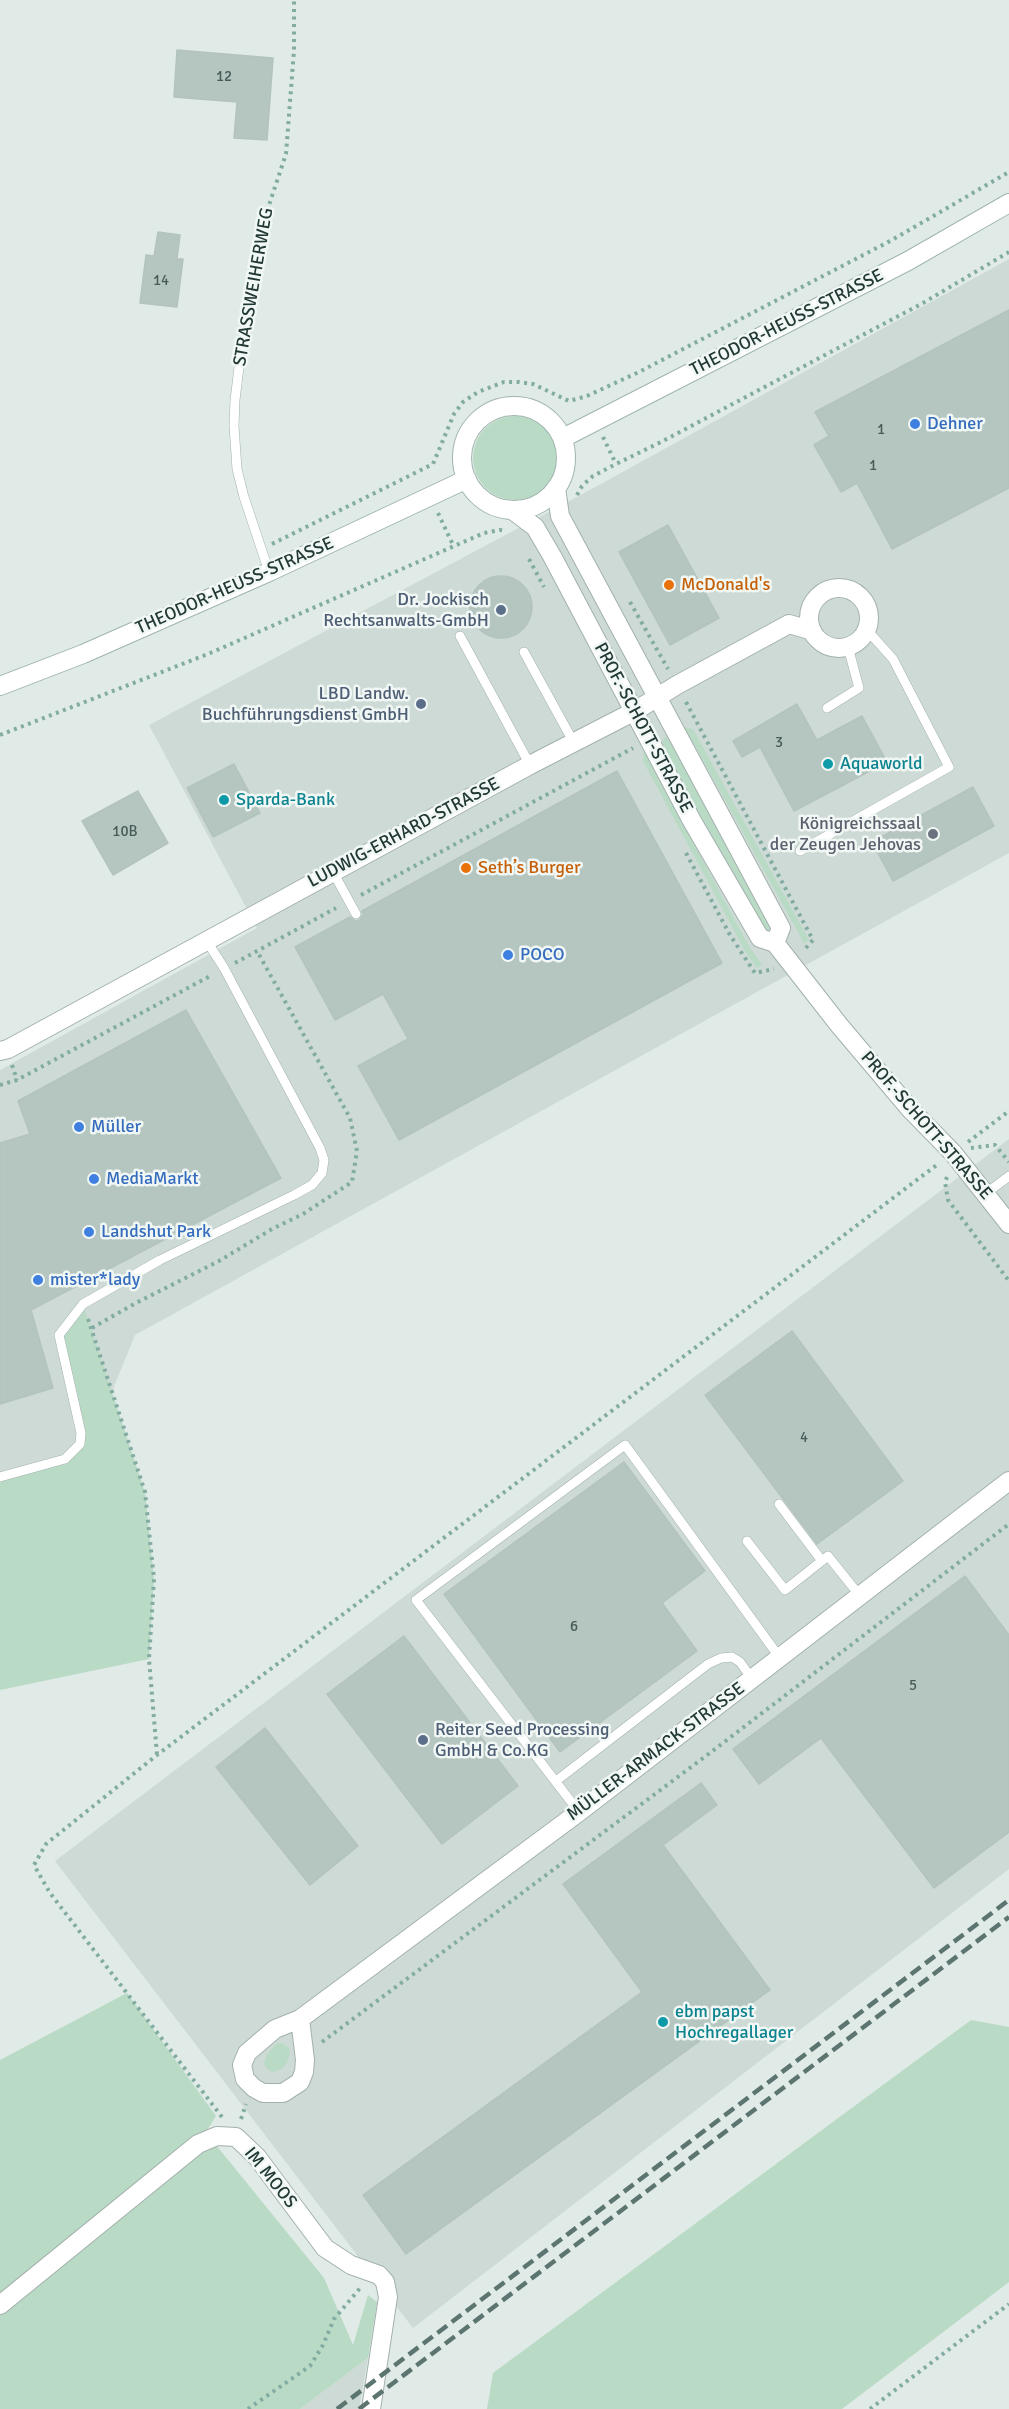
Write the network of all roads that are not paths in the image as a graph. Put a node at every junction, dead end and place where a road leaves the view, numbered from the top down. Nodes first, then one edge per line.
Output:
1 (1009, 203) edge
2 (262, 223) road end
3 (563, 438) junction
4 (467, 480) junction
5 (556, 488) junction
6 (512, 510) junction
7 (269, 572) junction
8 (810, 630) junction
9 (867, 630) junction
10 (460, 636) dead end
11 (848, 648) junction
12 (524, 652) dead end
13 (0, 686) edge
14 (657, 696) junction
15 (827, 708) dead end
16 (635, 711) junction
17 (574, 743) junction
18 (530, 765) junction
19 (800, 851) dead end
20 (333, 872) junction
21 (356, 914) dead end
22 (206, 940) junction
23 (775, 943) junction
24 (0, 1051) edge
25 (1009, 1176) edge
26 (985, 1194) junction
27 (1009, 1224) edge
28 (0, 1477) edge
29 (1009, 1481) edge
30 (779, 1504) dead end
31 (747, 1541) dead end
32 (822, 1561) junction
33 (860, 1596) junction
34 (780, 1658) junction
35 (752, 1679) junction
36 (556, 1781) junction
37 (579, 1812) junction
38 (300, 2019) junction
39 (0, 2305) edge
40 (372, 2404) edge

1 - 3 street, THEODOR-HEUSS-STRASSE
2 - 7 lane, STRASSWEIHERWEG
3 - 4 street
3 - 5 street
4 - 6 street
4 - 7 street, THEODOR-HEUSS-STRASSE
5 - 6 street
5 - 14 street, PROF.-SCHOTT-STRASSE
6 - 16 street, PROF.-SCHOTT-STRASSE
7 - 13 street, THEODOR-HEUSS-STRASSE
8 - 9 street
8 - 11 street
8 - 14 street, LUDWIG-ERHARD-STRASSE
9 - 11 street
9 - 19 lane
10 - 18 lane
11 - 15 lane
12 - 17 lane
14 - 16 street, LUDWIG-ERHARD-STRASSE
14 - 23 street, PROF.-SCHOTT-STRASSE
16 - 17 street, LUDWIG-ERHARD-STRASSE
16 - 23 street, PROF.-SCHOTT-STRASSE
17 - 18 street, LUDWIG-ERHARD-STRASSE
18 - 20 street, LUDWIG-ERHARD-STRASSE
20 - 21 lane
20 - 22 street, LUDWIG-ERHARD-STRASSE
22 - 24 street, LUDWIG-ERHARD-STRASSE
22 - 28 lane
23 - 26 street, PROF.-SCHOTT-STRASSE
25 - 26 lane
26 - 27 street, PROF.-SCHOTT-STRASSE
29 - 33 street, MÜLLER-ARMACK-STRASSE
30 - 32 lane
31 - 32 lane
32 - 33 lane
33 - 34 street, MÜLLER-ARMACK-STRASSE
34 - 35 street, MÜLLER-ARMACK-STRASSE
34 - 36 lane
35 - 36 lane
35 - 37 street, MÜLLER-ARMACK-STRASSE
36 - 37 lane
37 - 38 street, MÜLLER-ARMACK-STRASSE
38 - 38 street, MÜLLER-ARMACK-STRASSE
39 - 40 street, IM MOOS

